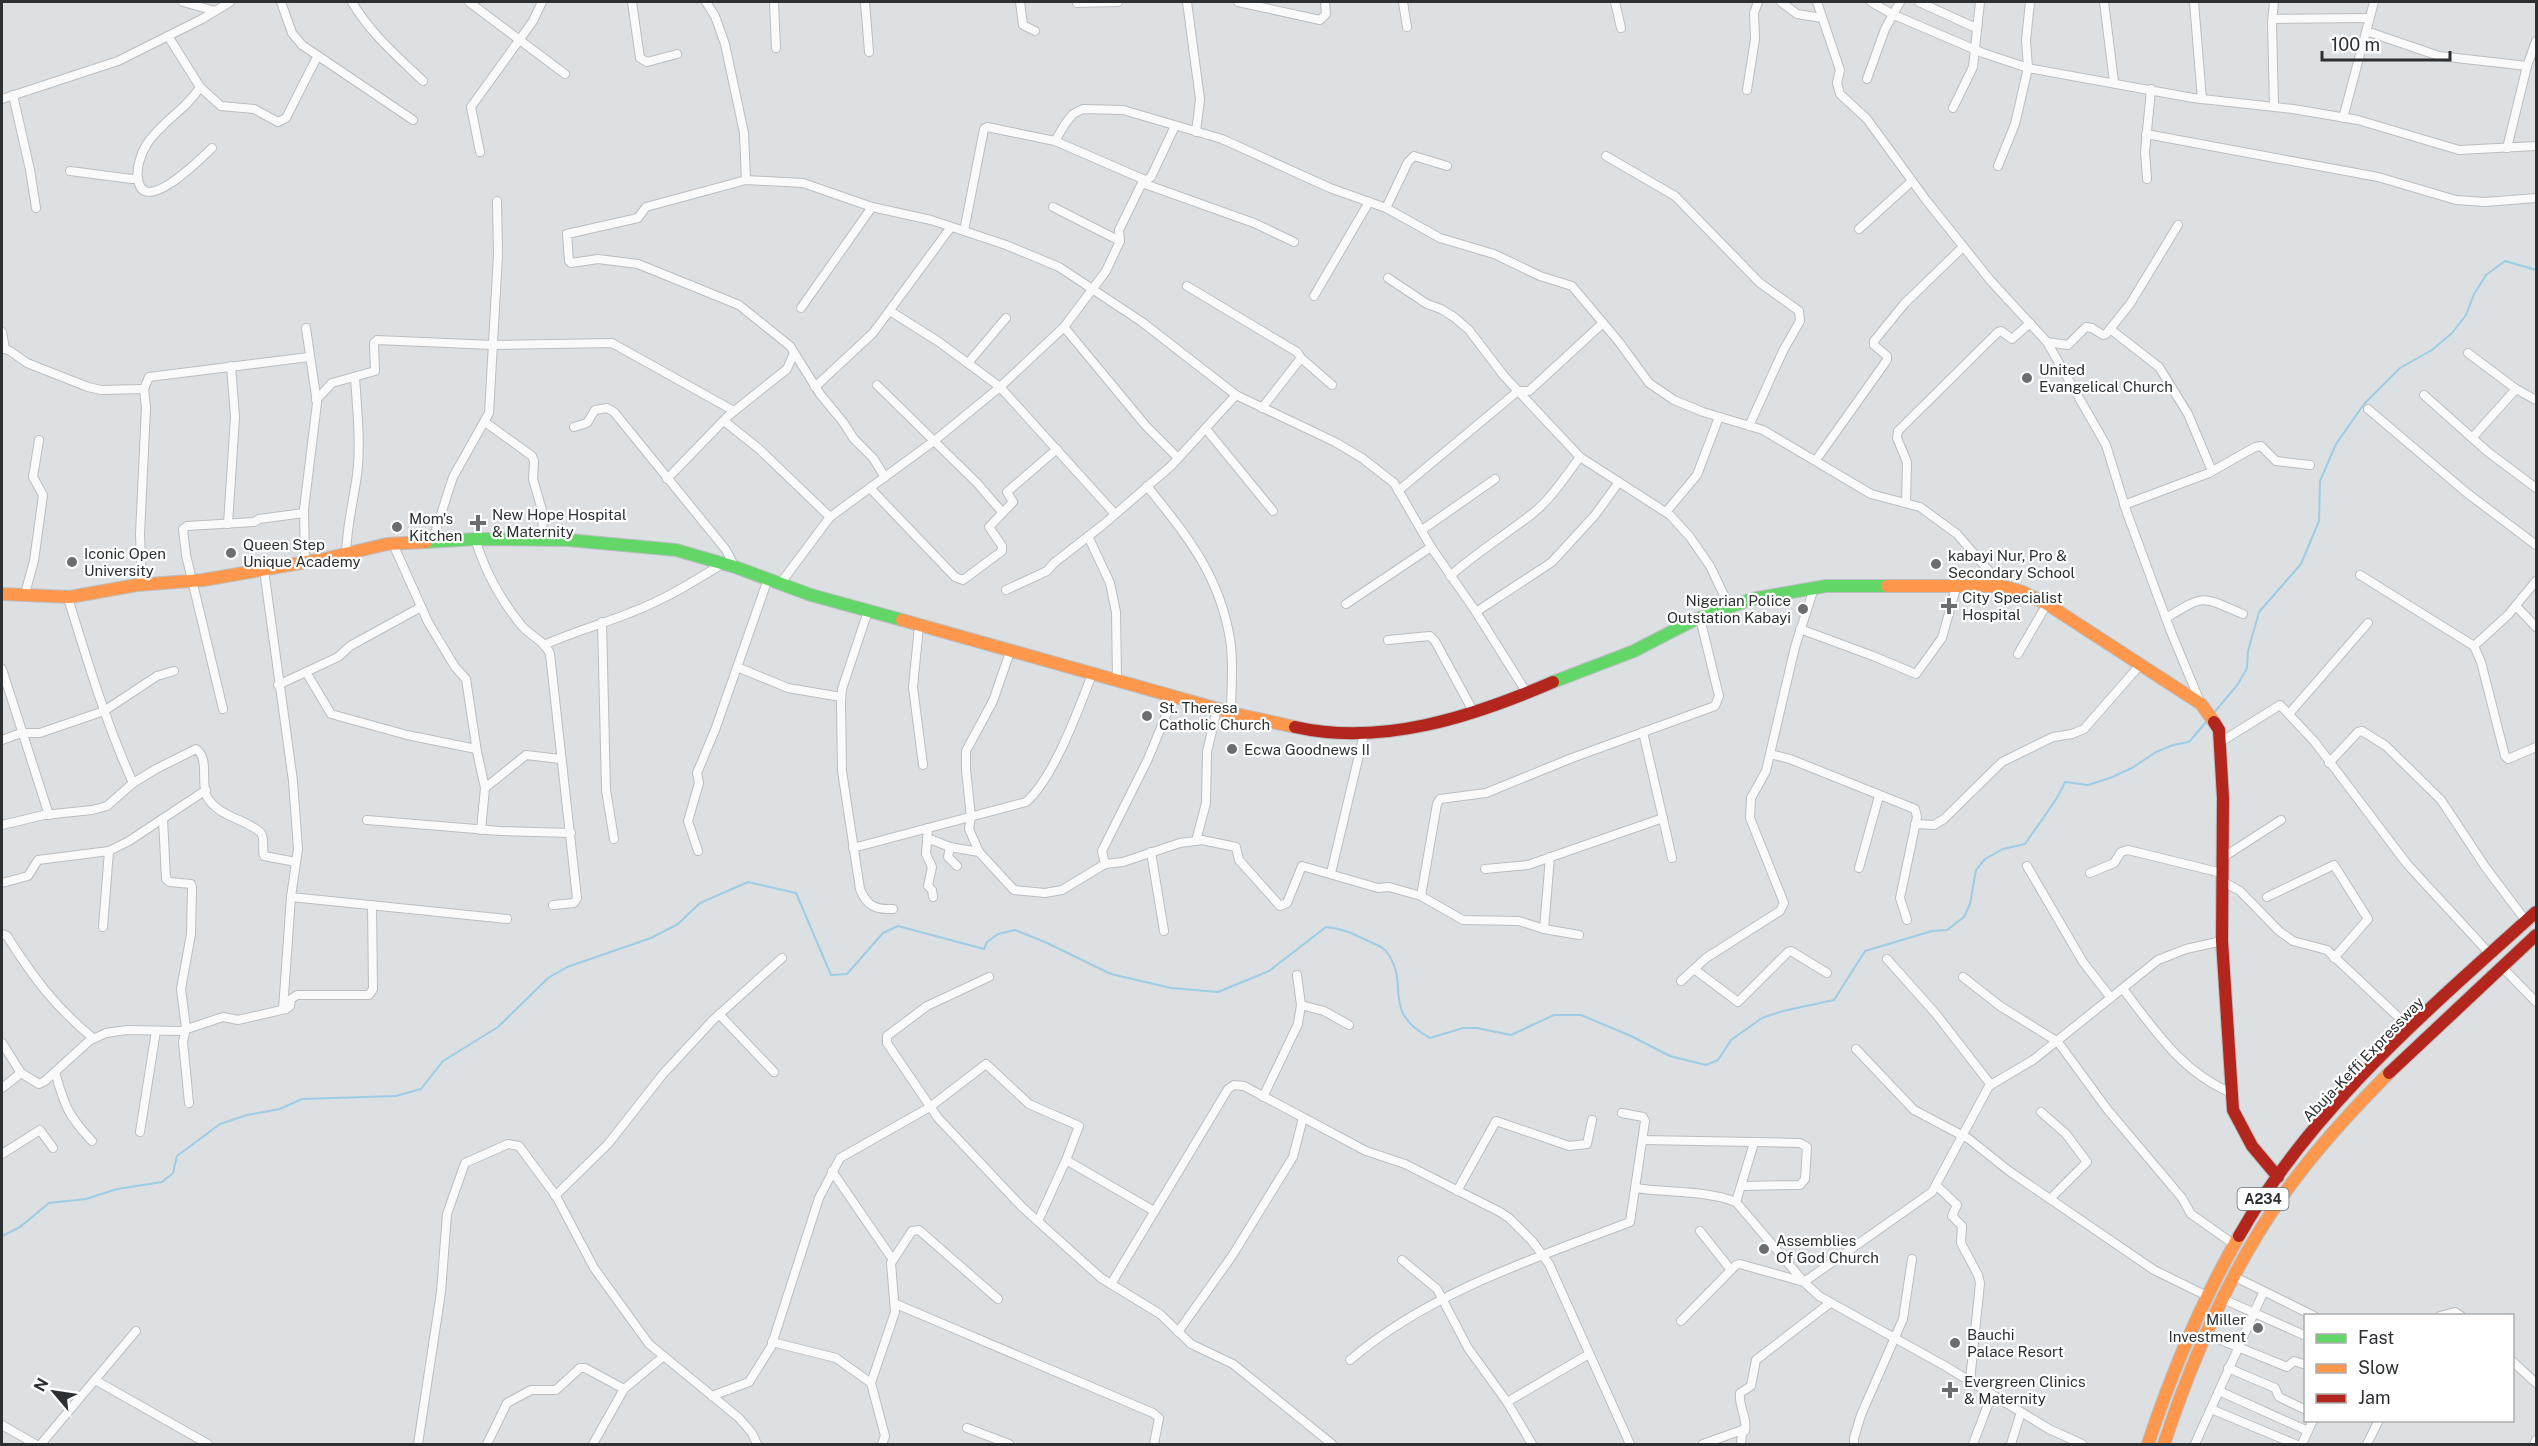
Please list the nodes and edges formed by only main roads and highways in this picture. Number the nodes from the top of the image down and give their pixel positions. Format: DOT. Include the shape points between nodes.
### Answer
graph roads {
  1 [pos="2,594"];
  2 [pos="2536,912"];
  3 [pos="2536,935"];
  4 [pos="2278,1177"];
  5 [pos="2199,1310"];
  6 [pos="2214,1318"];
  7 [pos="2186,1340"];
  8 [pos="2200,1348"];
  9 [pos="2148,1444"];
  10 [pos="2164,1444"];
  1 -- 4 [label="main road" via="68,597 194,581 393,544 475,539 632,545 676,550 919,626 1231,713 1320,733 1364,734 1400,730 1498,706 1752,599 1826,586 2002,586 2047,604 2201,704 2218,730 2223,798 2222,941 2233,1110 2242,1133"];
  2 -- 4 [label="main road, Abuja-Keffi Expressway / A234" via="2327,1114"];
  3 -- 6 [label="main road, Abuja-Keffi Expressway / A234" via="2329,1136 2265,1222"];
  4 -- 5 [label="main road, Abuja-Keffi Expressway / A234"];
  5 -- 6 [label="main road"];
  5 -- 7 [label="main road, Abuja-Keffi Expressway / A234"];
  6 -- 8 [label="main road, Abuja-Keffi Expressway / A234"];
  7 -- 8 [label="main road"];
  7 -- 9 [label="main road, Abuja-Keffi Expressway / A234"];
  8 -- 10 [label="main road, Abuja-Keffi Expressway / A234"];
}
